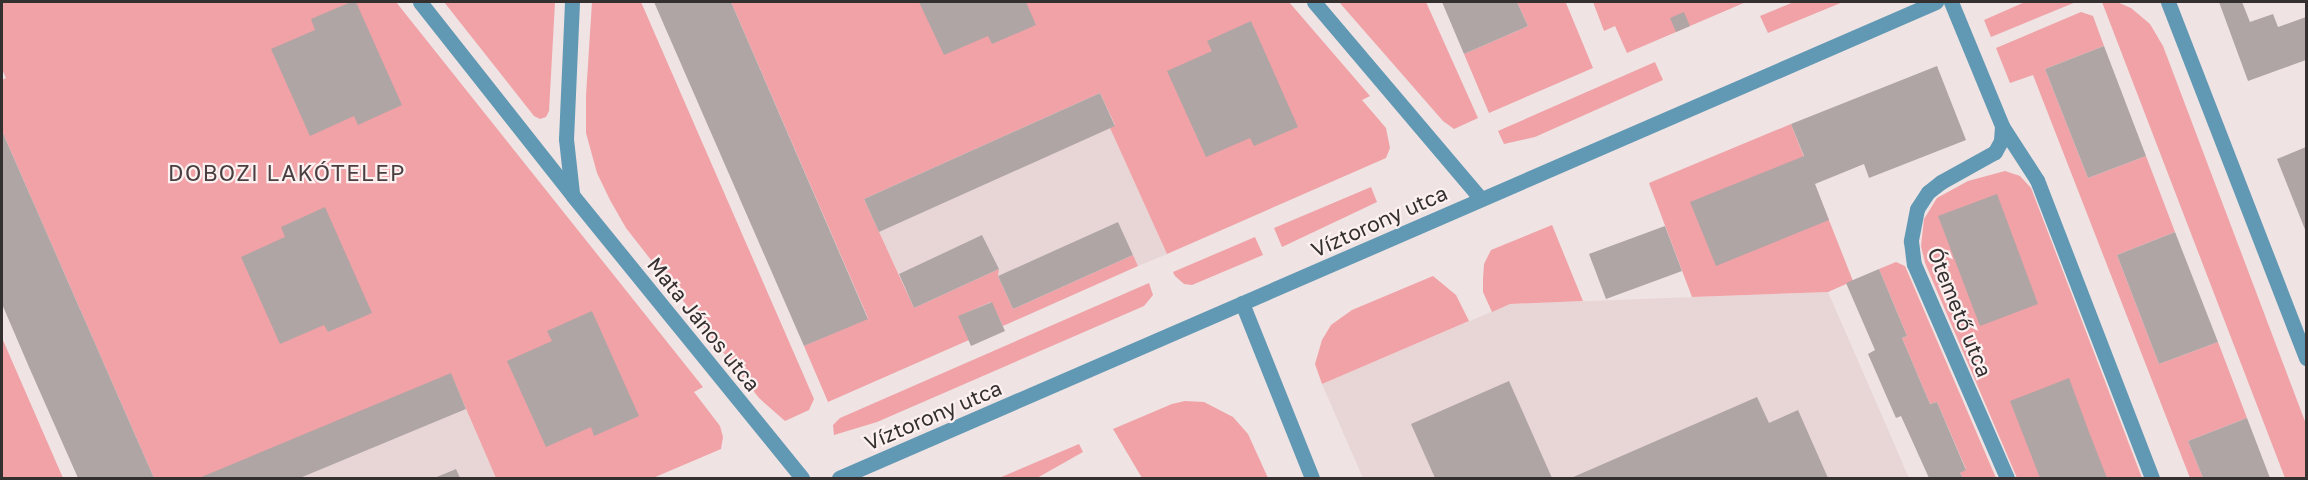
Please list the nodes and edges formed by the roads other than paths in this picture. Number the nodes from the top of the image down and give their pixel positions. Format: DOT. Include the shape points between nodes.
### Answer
graph roads {
  1 [pos="420,2"];
  2 [pos="572,2"];
  3 [pos="1314,2"];
  4 [pos="1936,2"];
  5 [pos="1951,2"];
  6 [pos="2168,2"];
  7 [pos="2002,126"];
  8 [pos="573,196"];
  9 [pos="1481,199"];
  10 [pos="1242,303"];
  11 [pos="2306,352"];
  12 [pos="802,478"];
  13 [pos="839,478"];
  14 [pos="1312,478"];
  15 [pos="2007,478"];
  16 [pos="2152,478"];
  1 -- 8 [label="street, Mata János utca"];
  2 -- 8 [label="street" via="566,139"];
  3 -- 9 [label="street"];
  4 -- 9 [label="street, Víztorony utca"];
  5 -- 7 [label="street"];
  6 -- 11 [label="street"];
  7 -- 15 [label="street, Ótemető utca" via="1995,152 1928,192 1917,209 1911,241 1914,264"];
  7 -- 16 [label="street" via="2037,180"];
  8 -- 12 [label="street, Mata János utca"];
  9 -- 10 [label="street, Víztorony utca"];
  10 -- 13 [label="street, Víztorony utca"];
  10 -- 14 [label="street"];
}
